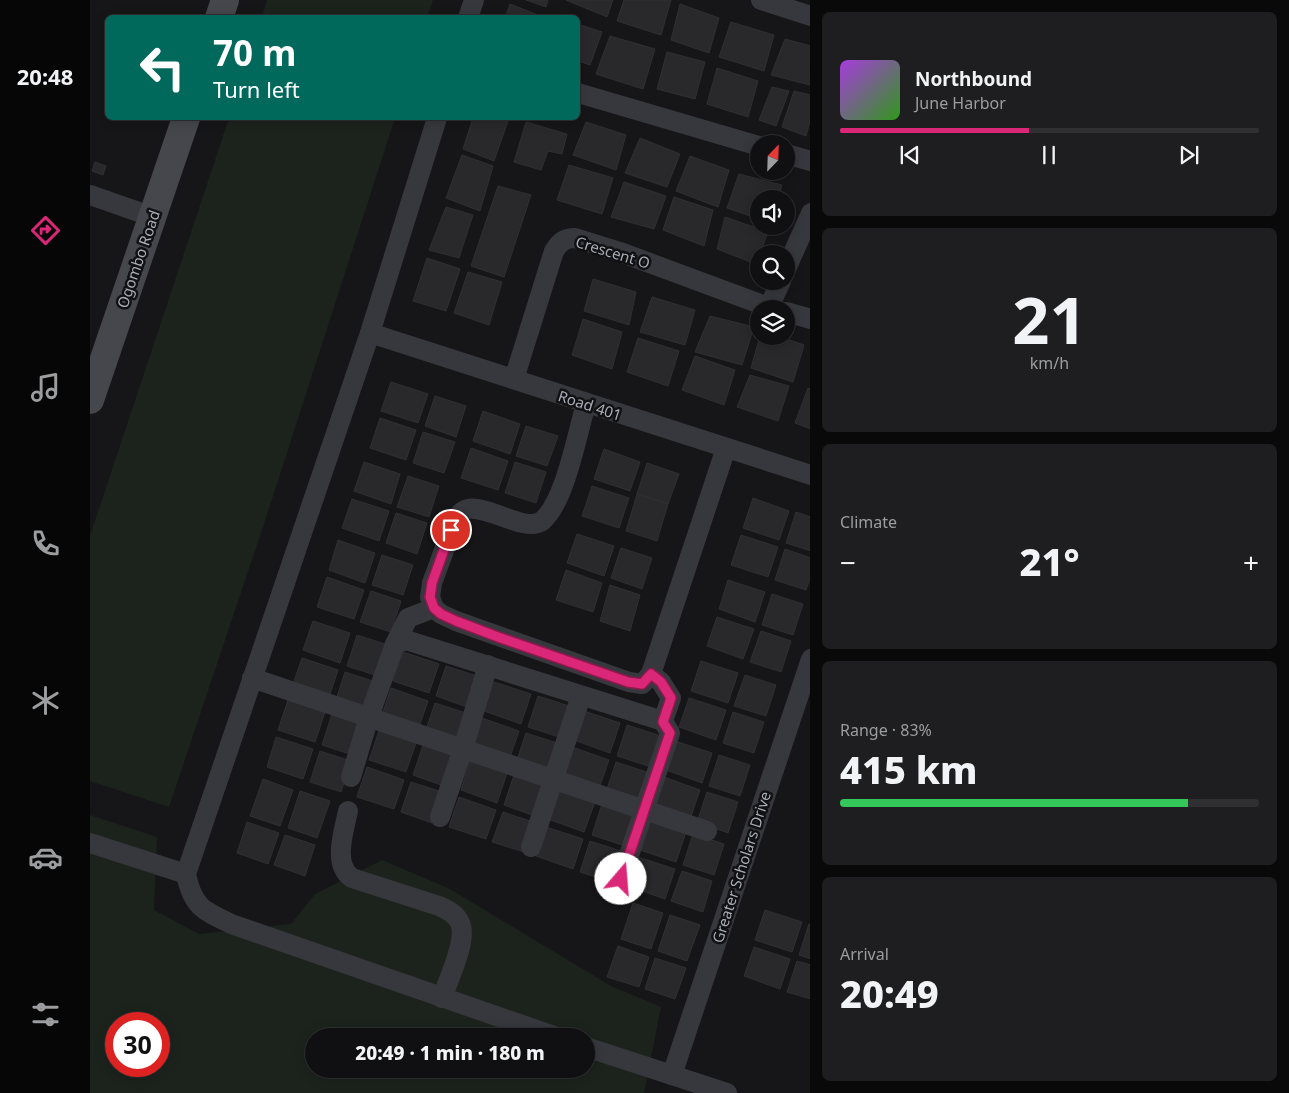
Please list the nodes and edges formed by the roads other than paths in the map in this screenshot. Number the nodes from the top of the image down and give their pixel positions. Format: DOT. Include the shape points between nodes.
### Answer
graph roads {
  1 [pos="225,0"];
  2 [pos="474,0"];
  3 [pos="761,0"];
  4 [pos="220,15"];
  5 [pos="469,15"];
  6 [pos="810,16"];
  7 [pos="580,94"];
  8 [pos="185,120"];
  9 [pos="436,120"];
  10 [pos="750,143"];
  11 [pos="795,157"];
  12 [pos="810,161"];
  13 [pos="90,195"];
  14 [pos="810,214"];
  15 [pos="153,217"];
  16 [pos="795,248"];
  17 [pos="752,300"];
  18 [pos="795,314"];
  19 [pos="810,319"];
  20 [pos="370,333"];
  21 [pos="514,379"];
  22 [pos="90,400"];
  23 [pos="586,404"];
  24 [pos="726,448"];
  25 [pos="810,475"];
  26 [pos="434,608"];
  27 [pos="395,644"];
  28 [pos="810,659"];
  29 [pos="488,665"];
  30 [pos="651,674"];
  31 [pos="252,678"];
  32 [pos="581,696"];
  33 [pos="369,717"];
  34 [pos="663,722"];
  35 [pos="463,749"];
  36 [pos="351,777"];
  37 [pos="554,780"];
  38 [pos="643,809"];
  39 [pos="348,812"];
  40 [pos="440,818"];
  41 [pos="707,831"];
  42 [pos="90,843"];
  43 [pos="531,847"];
  44 [pos="186,874"];
  45 [pos="621,879"];
  46 [pos="442,998"];
  47 [pos="530,1028"];
  48 [pos="595,1050"];
  49 [pos="672,1075"];
  50 [pos="727,1093"];
  1 -- 4 [label="main road"];
  2 -- 5 [label="street"];
  3 -- 6 [label="street"];
  7 -- 10 [label="street"];
  8 -- 15 [label="main road, Ogombo Road"];
  9 -- 20 [label="street"];
  11 -- 12 [label="street"];
  13 -- 15 [label="street"];
  14 -- 16 [label="street"];
  15 -- 22 [label="main road, Ogombo Road"];
  17 -- 21 [label="street, Crescent O" via="620,252 568,238 559,242 554,251"];
  18 -- 19 [label="street, Crescent O"];
  20 -- 21 [label="street, Road 401"];
  20 -- 31 [label="street"];
  21 -- 23 [label="street, Road 401"];
  23 -- 24 [label="street, Road 401"];
  23 -- 26 [label="street" via="562,489 541,521 524,523 477,509 468,509 456,518 432,583 430,597"];
  24 -- 25 [label="street, Road 401"];
  24 -- 30 [label="street"];
  26 -- 27 [label="street" via="408,618"];
  26 -- 30 [label="street" via="456,621 628,682 642,684"];
  27 -- 29 [label="street" via="406,640"];
  27 -- 33 [label="street"];
  28 -- 49 [label="street, Greater Scholars Drive"];
  29 -- 32 [label="street"];
  29 -- 35 [label="street"];
  30 -- 34 [label="street" via="661,682 671,698"];
  31 -- 33 [label="street"];
  31 -- 44 [label="street"];
  32 -- 34 [label="street"];
  32 -- 37 [label="street"];
  33 -- 35 [label="street"];
  33 -- 36 [label="street"];
  34 -- 38 [label="street" via="670,733"];
  35 -- 37 [label="street"];
  35 -- 40 [label="street"];
  37 -- 38 [label="street"];
  37 -- 43 [label="street"];
  38 -- 41 [label="street"];
  38 -- 45 [label="street"];
  39 -- 46 [label="street" via="341,853 342,869 346,874 440,906 460,921 463,933 460,947"];
  42 -- 44 [label="street"];
  44 -- 46 [label="street" via="196,902 212,915"];
  46 -- 47 [label="street"];
  48 -- 49 [label="street"];
  49 -- 50 [label="street"];
}
